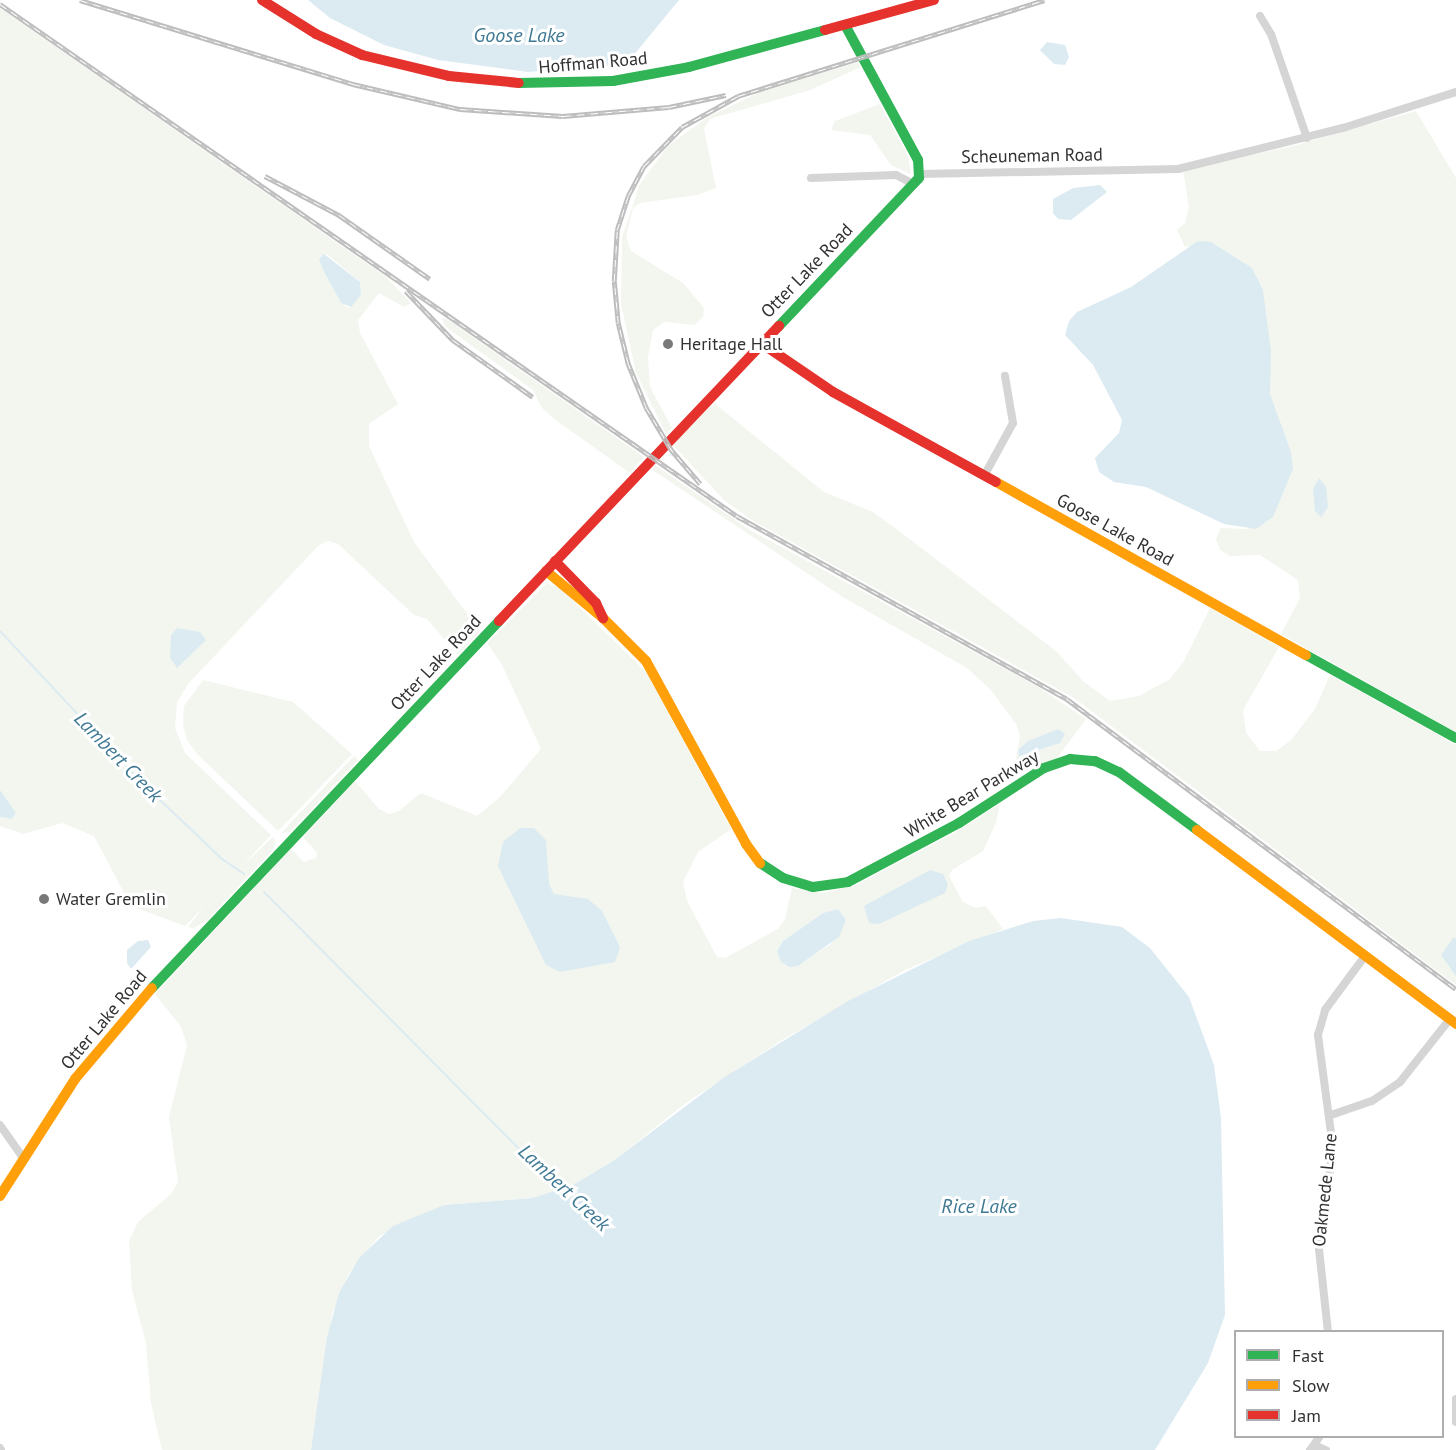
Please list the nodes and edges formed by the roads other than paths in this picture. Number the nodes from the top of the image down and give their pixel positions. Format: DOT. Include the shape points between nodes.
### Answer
graph roads {
  1 [pos="262,0"];
  2 [pos="934,0"];
  3 [pos="1260,16"];
  4 [pos="845,25"];
  5 [pos="1456,92"];
  6 [pos="1307,138"];
  7 [pos="920,174"];
  8 [pos="811,178"];
  9 [pos="914,184"];
  10 [pos="761,343"];
  11 [pos="1005,376"];
  12 [pos="984,476"];
  13 [pos="555,561"];
  14 [pos="546,571"];
  15 [pos="603,618"];
  16 [pos="1456,738"];
  17 [pos="1365,956"];
  18 [pos="1453,1021"];
  19 [pos="1331,1115"];
  20 [pos="0,1125"];
  21 [pos="24,1159"];
  22 [pos="0,1197"];
  23 [pos="1328,1330"];
  24 [pos="1456,1400"];
  25 [pos="1456,1422"];
  26 [pos="1312,1448"];
  27 [pos="1326,1450"];
  1 -- 4 [label="street, Hoffman Road" via="340,47 370,58 449,76 539,85 640,78"];
  2 -- 4 [label="street, Hoffman Road"];
  3 -- 6 [label="street" via="1271,34"];
  4 -- 7 [label="street" via="918,160"];
  5 -- 6 [label="street, Scheuneman Road"];
  6 -- 7 [label="street, Scheuneman Road" via="1178,169"];
  7 -- 9 [label="street, Otter Lake Road"];
  8 -- 9 [label="street" via="896,175"];
  9 -- 10 [label="street, Otter Lake Road"];
  10 -- 12 [label="street, Goose Lake Road" via="813,381"];
  10 -- 13 [label="street, Otter Lake Road"];
  11 -- 12 [label="street" via="1012,423"];
  12 -- 16 [label="street, Goose Lake Road"];
  13 -- 14 [label="street, Otter Lake Road"];
  13 -- 15 [label="street, White Bear Parkway" via="596,603"];
  14 -- 15 [label="street, White Bear Parkway"];
  14 -- 21 [label="street, Otter Lake Road" via="120,1023 75,1079"];
  15 -- 17 [label="street, White Bear Parkway" via="651,668 748,847 765,867 783,878 813,886 848,882 954,826 1042,769 1070,759 1083,759 1119,772"];
  17 -- 18 [label="street, White Bear Parkway"];
  17 -- 19 [label="street, Oakmede Lane" via="1325,1010 1320,1023 1318,1047"];
  18 -- 19 [label="street" via="1400,1082 1372,1101"];
  19 -- 23 [label="street, Oakmede Lane" via="1333,1148 1319,1249"];
  20 -- 21 [label="street"];
  21 -- 22 [label="street, Otter Lake Road"];
  24 -- 25 [label="street"];
  26 -- 27 [label="street"];
}
